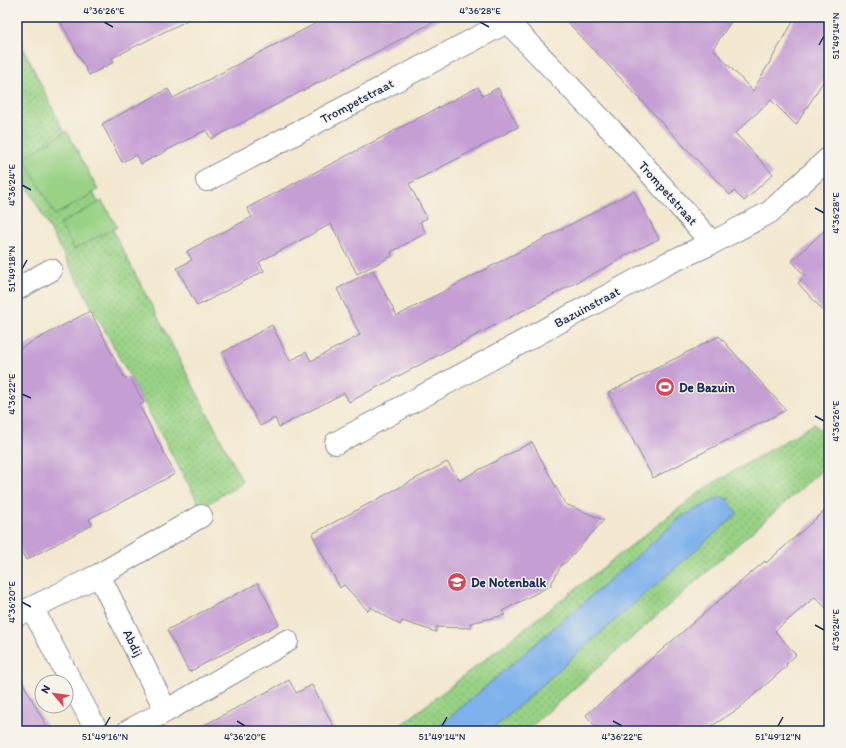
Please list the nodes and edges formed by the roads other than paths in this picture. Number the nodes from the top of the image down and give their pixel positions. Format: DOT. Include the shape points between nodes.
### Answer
graph roads {
  1 [pos="505,19"];
  2 [pos="829,158"];
  3 [pos="207,180"];
  4 [pos="712,243"];
  5 [pos="51,270"];
  6 [pos="17,289"];
  7 [pos="336,443"];
  8 [pos="202,516"];
  9 [pos="99,575"];
  10 [pos="25,611"];
  11 [pos="287,641"];
  12 [pos="166,711"];
  13 [pos="97,731"];
  14 [pos="128,731"];
  1 -- 3 [label="street, Trompetstraat"];
  1 -- 4 [label="street, Trompetstraat" via="622,141"];
  2 -- 4 [label="street, Bazuinstraat" via="770,212"];
  4 -- 7 [label="street, Bazuinstraat" via="668,264"];
  5 -- 6 [label="street"];
  8 -- 9 [label="street"];
  9 -- 10 [label="street"];
  9 -- 12 [label="street, Abdij"];
  10 -- 13 [label="street"];
  11 -- 12 [label="street"];
  12 -- 14 [label="street"];
}
